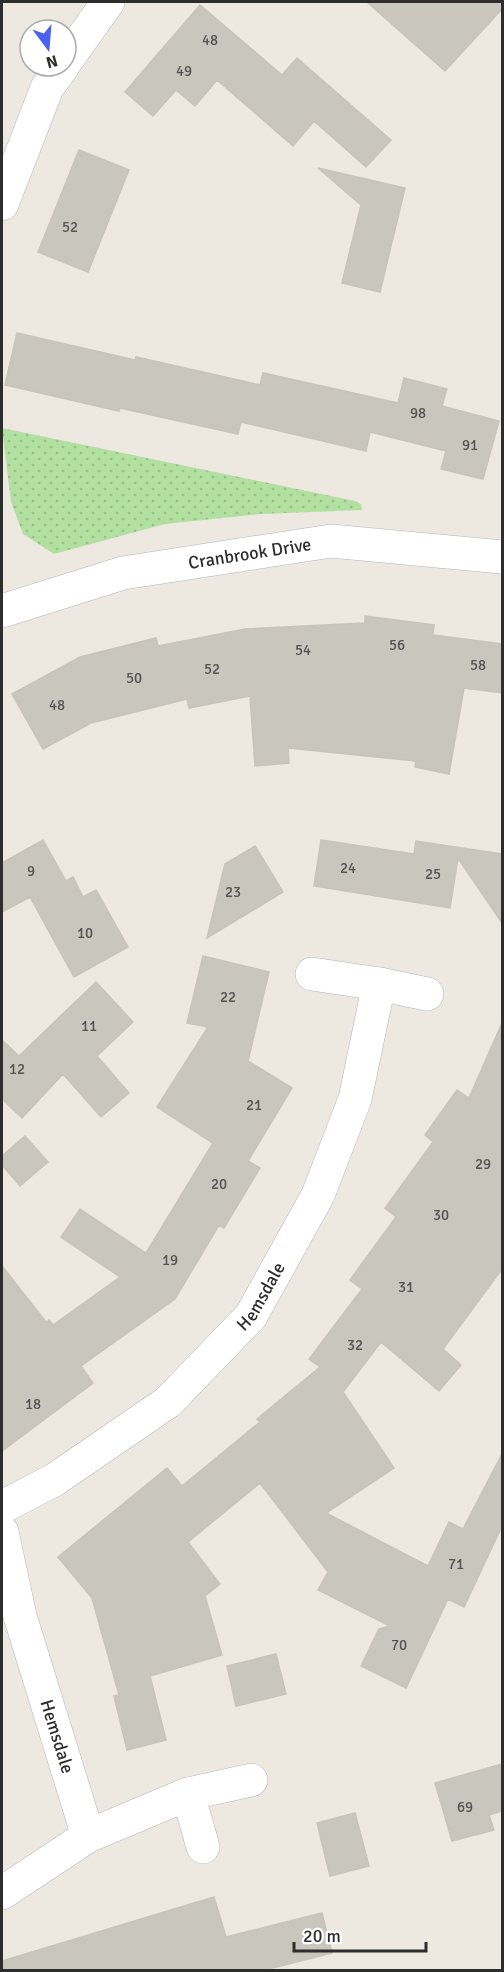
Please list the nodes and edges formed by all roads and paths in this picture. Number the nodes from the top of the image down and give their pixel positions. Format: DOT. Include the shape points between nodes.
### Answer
graph roads {
  1 [pos="108,2"];
  2 [pos="78,44"];
  3 [pos="54,78"];
  4 [pos="2,204"];
  5 [pos="502,557"];
  6 [pos="2,611"];
  7 [pos="312,974"];
  8 [pos="379,984"];
  9 [pos="427,994"];
  10 [pos="2,1508"];
  11 [pos="2,1532"];
  12 [pos="251,1780"];
  13 [pos="188,1794"];
  14 [pos="88,1836"];
  15 [pos="203,1847"];
  16 [pos="2,1893"];
  1 -- 2 [label="street"];
  3 -- 4 [label="street"];
  5 -- 6 [label="street, Cranbrook Drive" via="331,541 123,573"];
  7 -- 8 [label="street"];
  8 -- 9 [label="street"];
  8 -- 10 [label="street, Hemsdale" via="355,1099 318,1195 251,1316 168,1402 54,1480"];
  11 -- 14 [label="street, Hemsdale" via="20,1616"];
  12 -- 13 [label="street"];
  13 -- 14 [label="street"];
  13 -- 15 [label="street"];
  14 -- 16 [label="street"];
}
